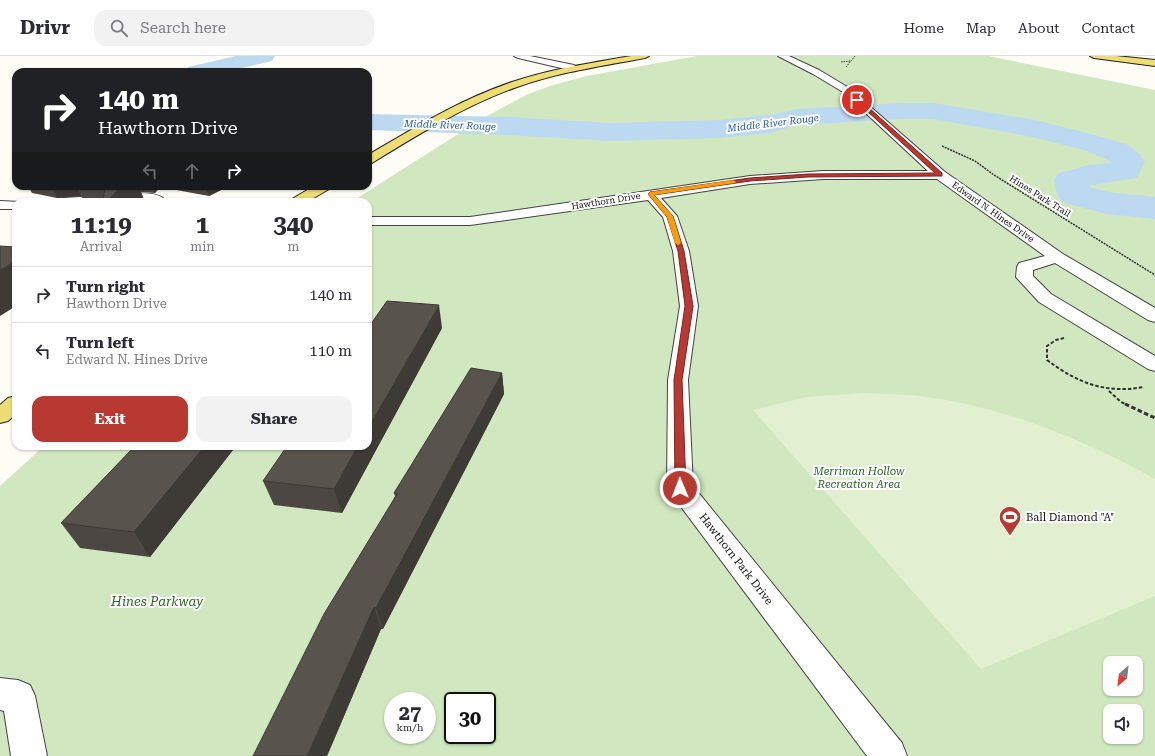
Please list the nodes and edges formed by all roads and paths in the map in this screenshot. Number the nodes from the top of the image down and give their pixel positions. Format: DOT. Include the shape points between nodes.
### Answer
graph roads {
  1 [pos="518,56"];
  2 [pos="645,56"];
  3 [pos="782,56"];
  4 [pos="1094,56"];
  5 [pos="1155,63"];
  6 [pos="574,68"];
  7 [pos="942,145"];
  8 [pos="372,158"];
  9 [pos="940,175"];
  10 [pos="121,190"];
  11 [pos="317,190"];
  12 [pos="650,194"];
  13 [pos="103,198"];
  14 [pos="130,198"];
  15 [pos="149,198"];
  16 [pos="304,198"];
  17 [pos="12,204"];
  18 [pos="0,205"];
  19 [pos="372,221"];
  20 [pos="1057,257"];
  21 [pos="1155,275"];
  22 [pos="1155,316"];
  23 [pos="1070,337"];
  24 [pos="1155,365"];
  25 [pos="1148,386"];
  26 [pos="1109,390"];
  27 [pos="12,406"];
  28 [pos="0,416"];
  29 [pos="1155,418"];
  30 [pos="0,694"];
  31 [pos="29,756"];
  32 [pos="889,756"];
  1 -- 6 [label="street"];
  2 -- 6 [label="main road"];
  3 -- 9 [label="street, Edward N. Hines Drive" via="846,90"];
  4 -- 5 [label="main road"];
  6 -- 8 [label="main road" via="512,85 474,100"];
  7 -- 21 [label="path, Hines Park Trail" via="975,161"];
  9 -- 12 [label="street, Hawthorn Drive" via="816,175 750,180"];
  9 -- 20 [label="street, Edward N. Hines Drive"];
  10 -- 13 [label="street"];
  11 -- 16 [label="main road"];
  12 -- 19 [label="street, Hawthorn Drive" via="470,220"];
  12 -- 32 [label="street, Hawthorn Park Drive" via="670,216 681,251 689,306 678,380 680,488"];
  14 -- 15 [label="street"];
  17 -- 18 [label="street"];
  20 -- 22 [label="street, Edward N. Hines Drive"];
  20 -- 24 [label="street" via="1025,267 1024,277 1045,298"];
  23 -- 26 [label="path" via="1056,340 1047,346 1047,360 1062,372 1086,384"];
  25 -- 26 [label="path" via="1128,391"];
  26 -- 29 [label="path" via="1121,402"];
  27 -- 28 [label="main road"];
  30 -- 31 [label="street" via="18,696"];
}
